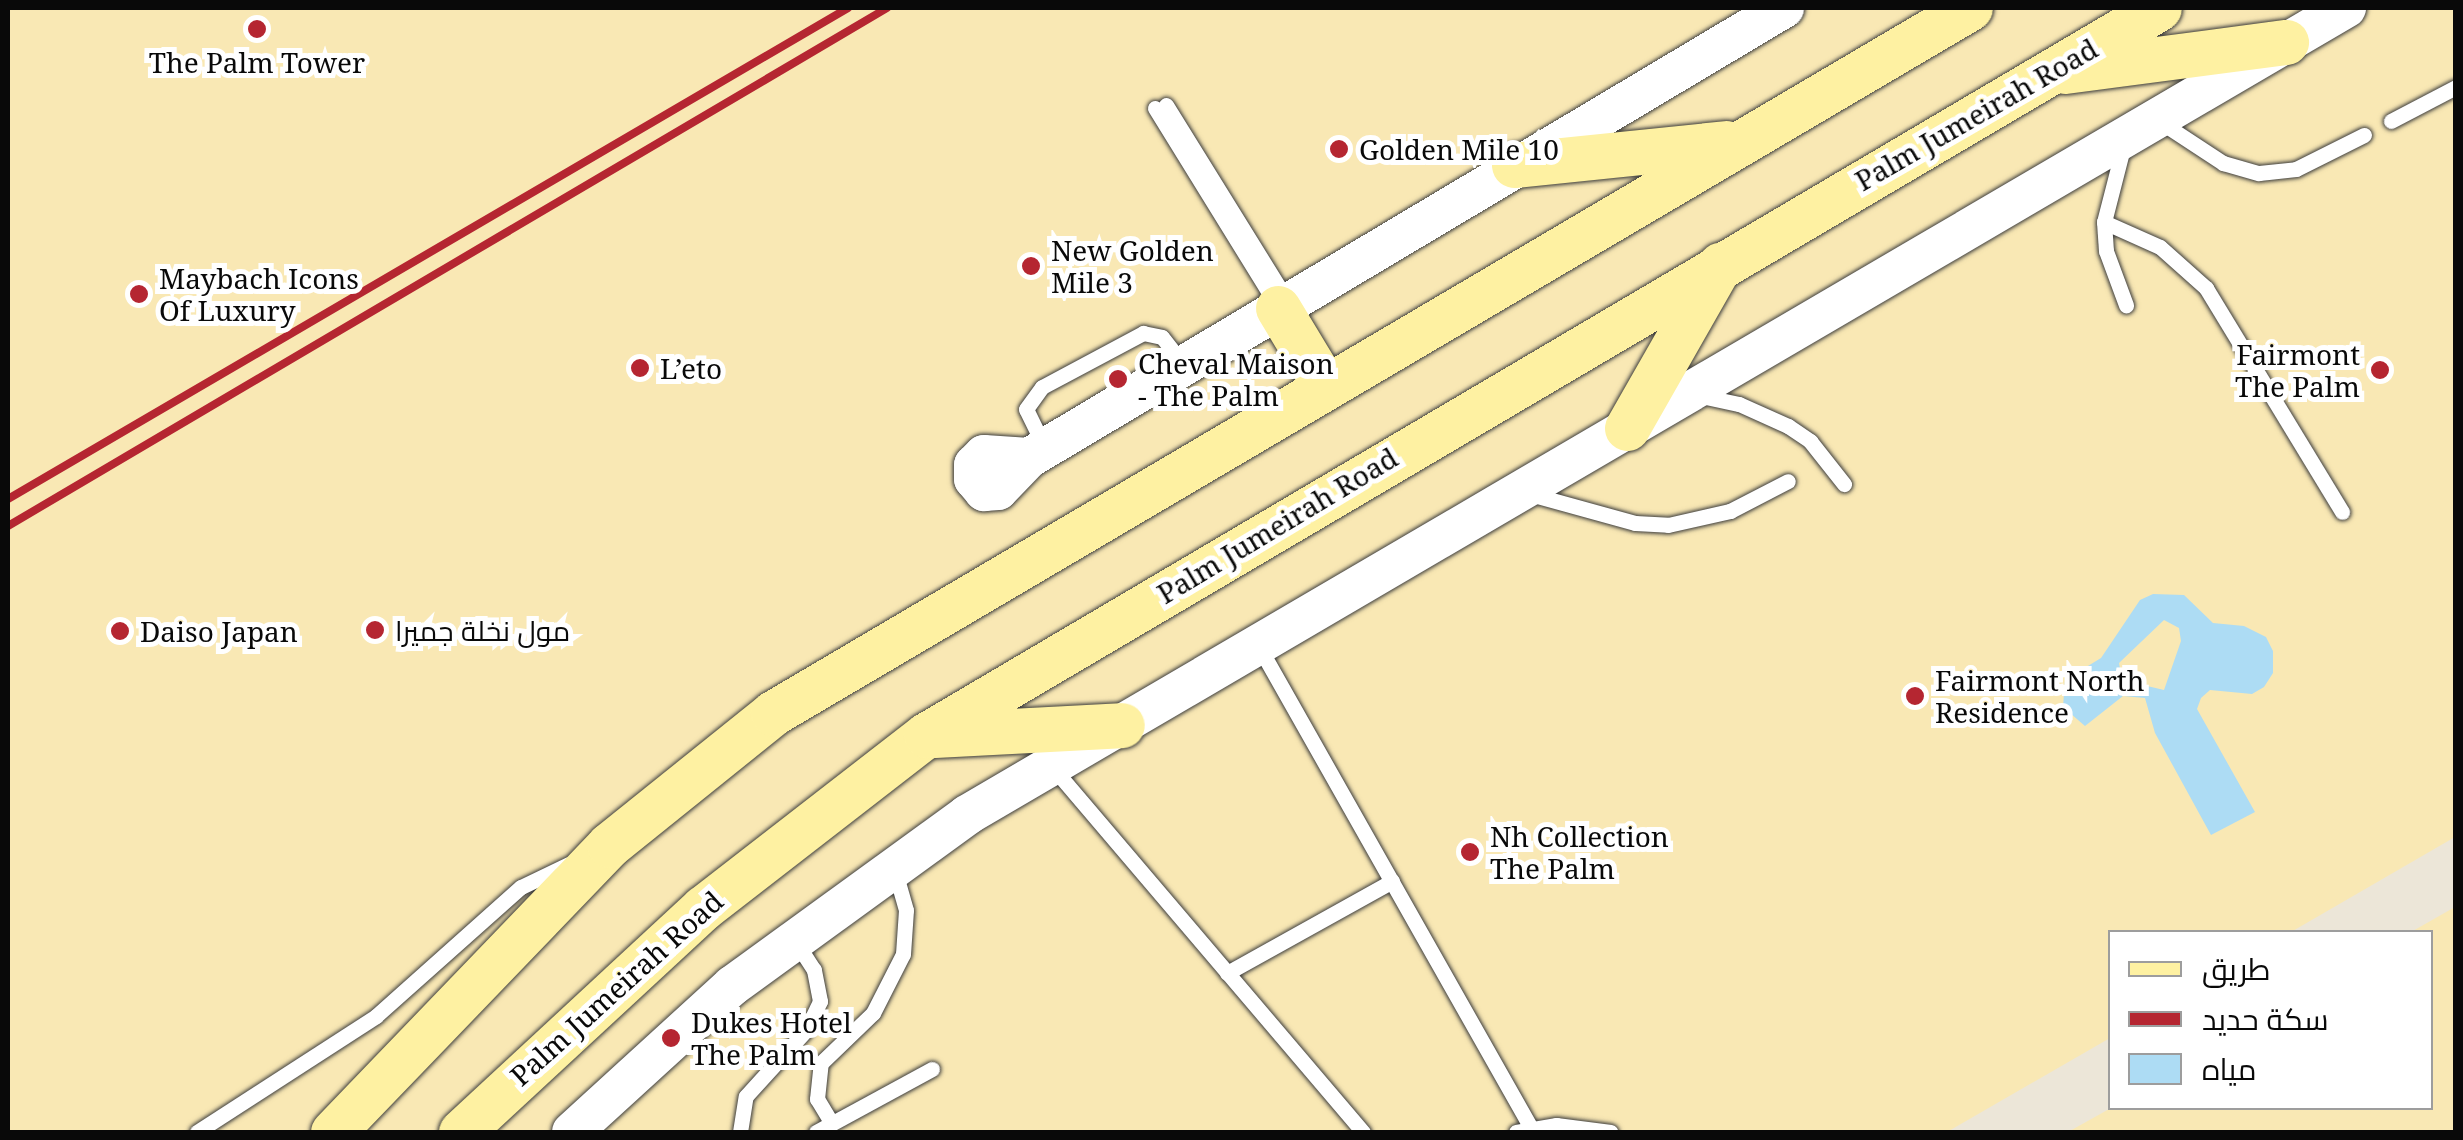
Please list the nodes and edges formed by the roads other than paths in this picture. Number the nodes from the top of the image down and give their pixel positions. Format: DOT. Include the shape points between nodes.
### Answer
graph roads {
  1 [pos="1784,8"];
  2 [pos="1970,8"];
  3 [pos="2159,8"];
  4 [pos="2346,8"];
  5 [pos="2286,42"];
  6 [pos="2048,73"];
  7 [pos="2456,87"];
  8 [pos="1161,107"];
  9 [pos="2390,121"];
  10 [pos="2143,130"];
  11 [pos="2364,135"];
  12 [pos="1738,142"];
  13 [pos="1514,165"];
  14 [pos="2104,222"];
  15 [pos="1722,262"];
  16 [pos="1283,305"];
  17 [pos="2126,305"];
  18 [pos="1184,365"];
  19 [pos="1325,386"];
  20 [pos="1687,395"];
  21 [pos="1627,428"];
  22 [pos="1037,453"];
  23 [pos="1788,480"];
  24 [pos="1844,484"];
  25 [pos="1516,490"];
  26 [pos="2342,512"];
  27 [pos="1258,645"];
  28 [pos="1122,725"];
  29 [pos="926,736"];
  30 [pos="1051,766"];
  31 [pos="609,845"];
  32 [pos="892,864"];
  33 [pos="1392,882"];
  34 [pos="792,937"];
  35 [pos="1228,974"];
  36 [pos="932,1069"];
  37 [pos="831,1122"];
  38 [pos="1524,1130"];
  39 [pos="197,1132"];
  40 [pos="332,1132"];
  41 [pos="461,1132"];
  42 [pos="572,1132"];
  43 [pos="740,1132"];
  44 [pos="816,1132"];
  45 [pos="1362,1132"];
  46 [pos="1611,1132"];
  1 -- 13 [label="street"];
  2 -- 12 [label="main road"];
  3 -- 6 [label="main road, Palm Jumeirah Road"];
  4 -- 5 [label="street"];
  5 -- 6 [label="main road"];
  5 -- 10 [label="street"];
  6 -- 15 [label="main road, Palm Jumeirah Road"];
  7 -- 9 [label="lane"];
  8 -- 16 [label="lane"];
  10 -- 11 [label="lane" via="2259,173 2296,169"];
  10 -- 14 [label="lane" via="2107,193"];
  10 -- 20 [label="street"];
  12 -- 13 [label="main road"];
  12 -- 19 [label="main road"];
  13 -- 16 [label="street"];
  14 -- 17 [label="lane"];
  14 -- 26 [label="lane" via="2160,247 2206,288"];
  15 -- 21 [label="main road"];
  15 -- 29 [label="main road, Palm Jumeirah Road"];
  16 -- 18 [label="street"];
  16 -- 19 [label="main road"];
  18 -- 22 [label="street"];
  18 -- 22 [label="lane" via="1162,338 1143,333 1042,387 1026,409"];
  19 -- 31 [label="main road" via="818,684 716,754"];
  20 -- 21 [label="street"];
  20 -- 24 [label="lane" via="1739,404 1788,426 1820,451"];
  21 -- 25 [label="street"];
  23 -- 25 [label="lane" via="1730,510 1668,525 1620,520"];
  25 -- 27 [label="street"];
  27 -- 28 [label="street"];
  27 -- 33 [label="lane"];
  28 -- 29 [label="main road"];
  28 -- 30 [label="street"];
  29 -- 41 [label="main road, Palm Jumeirah Road" via="703,908"];
  30 -- 32 [label="street"];
  30 -- 35 [label="lane"];
  31 -- 39 [label="lane" via="521,887 376,1016"];
  31 -- 40 [label="main road"];
  32 -- 34 [label="street"];
  32 -- 37 [label="lane" via="906,910 903,954 873,1013 816,1074 817,1098"];
  33 -- 35 [label="lane"];
  33 -- 38 [label="lane"];
  34 -- 42 [label="street"];
  34 -- 43 [label="lane" via="814,970 820,1001 806,1030 746,1096"];
  35 -- 45 [label="lane"];
  36 -- 37 [label="lane"];
  37 -- 44 [label="lane"];
  38 -- 46 [label="lane"];
}
